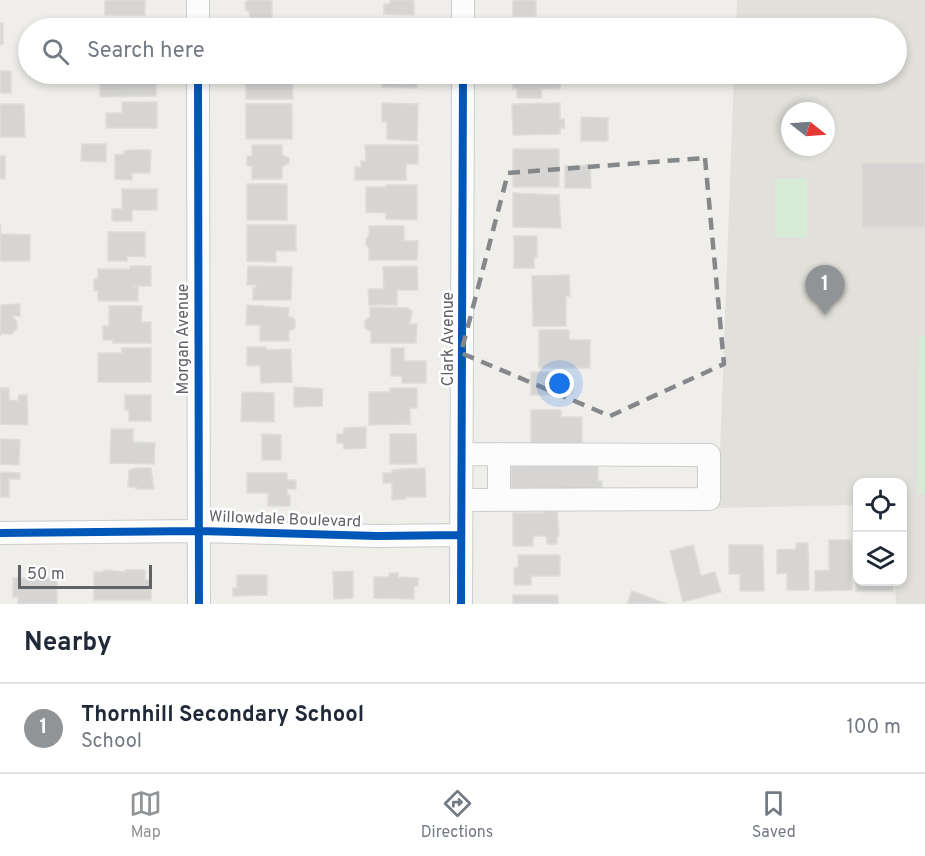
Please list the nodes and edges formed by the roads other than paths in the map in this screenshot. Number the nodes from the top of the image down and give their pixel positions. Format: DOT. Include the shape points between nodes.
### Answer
graph roads {
  1 [pos="198,0"];
  2 [pos="463,0"];
  3 [pos="198,18"];
  4 [pos="463,18"];
  5 [pos="198,84"];
  6 [pos="463,84"];
  7 [pos="462,454"];
  8 [pos="499,454"];
  9 [pos="461,500"];
  10 [pos="499,500"];
  11 [pos="198,531"];
  12 [pos="0,533"];
  13 [pos="462,535"];
  14 [pos="199,604"];
  15 [pos="461,604"];
  1 -- 3 [label="street"];
  2 -- 4 [label="street"];
  5 -- 11 [label="street, Morgan Avenue"];
  6 -- 7 [label="street, Clark Avenue"];
  7 -- 8 [label="street"];
  7 -- 9 [label="street, Clark Avenue"];
  8 -- 10 [label="street"];
  8 -- 10 [label="street" via="709,455 710,499"];
  9 -- 10 [label="street"];
  9 -- 13 [label="street, Clark Avenue"];
  11 -- 12 [label="street, Willowdale Boulevard"];
  11 -- 13 [label="street, Willowdale Boulevard"];
  11 -- 14 [label="street, Morgan Avenue"];
  13 -- 15 [label="street, Clark Avenue"];
}
